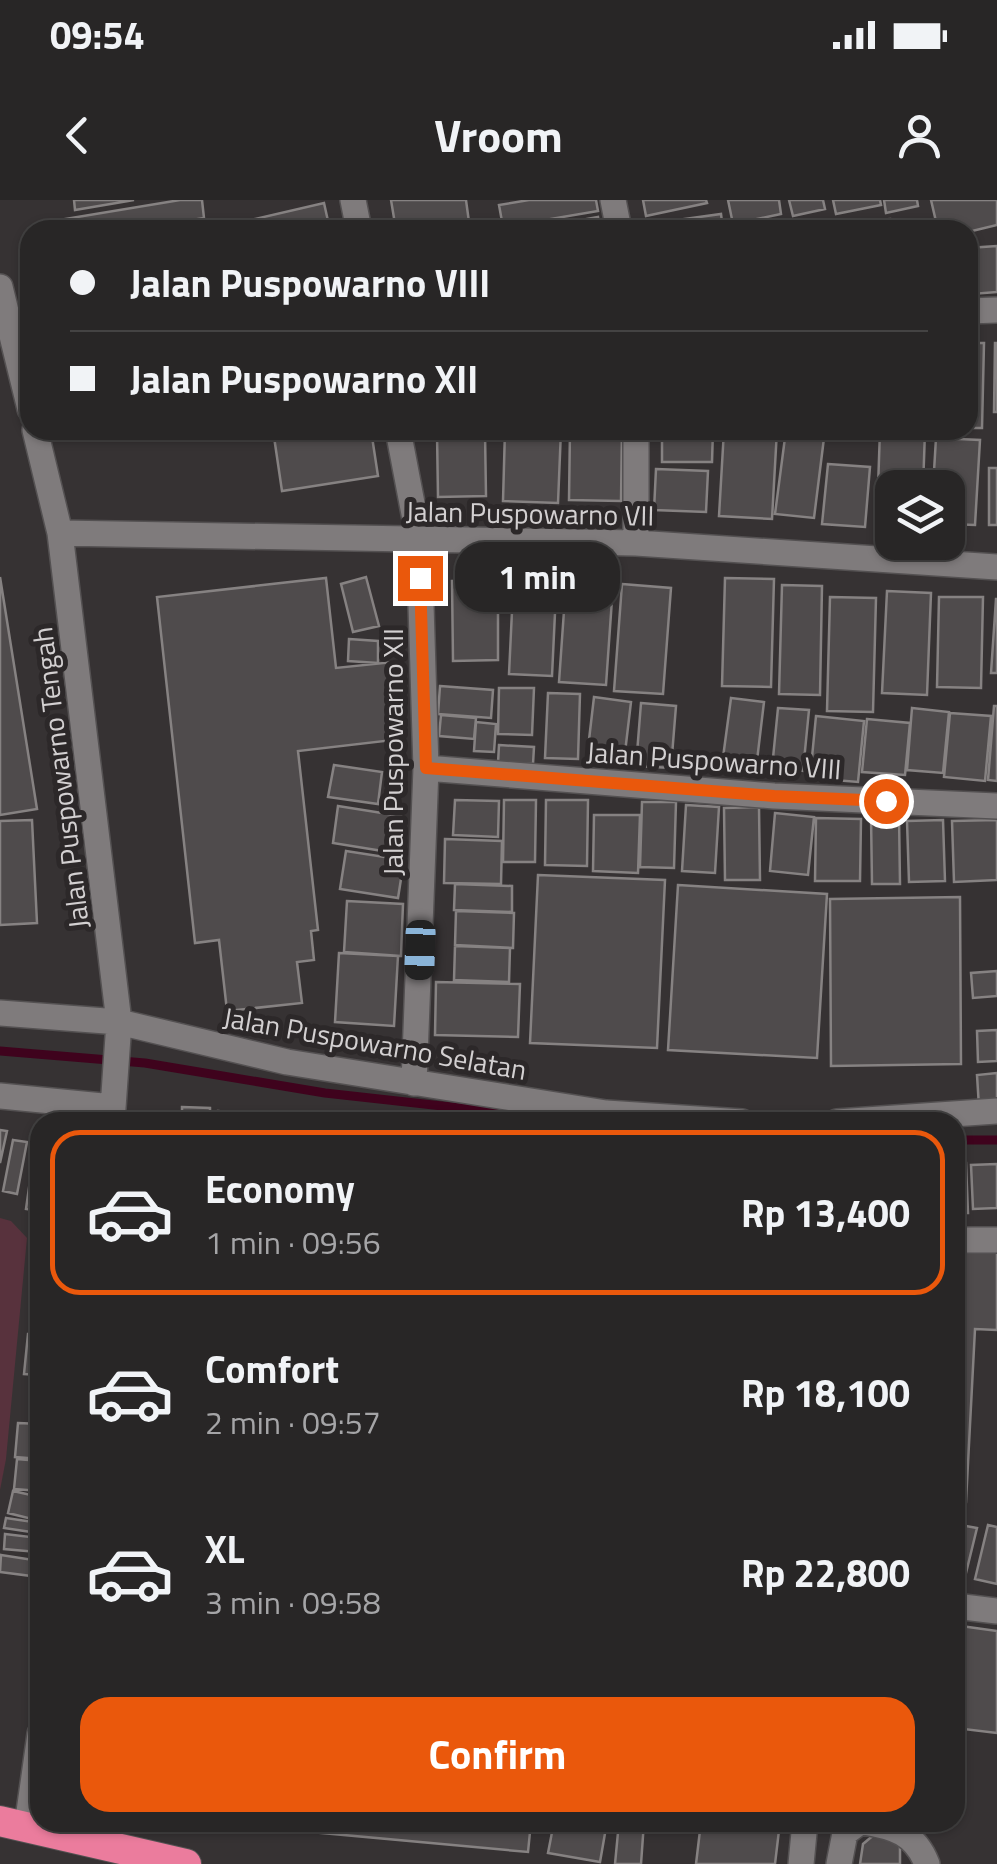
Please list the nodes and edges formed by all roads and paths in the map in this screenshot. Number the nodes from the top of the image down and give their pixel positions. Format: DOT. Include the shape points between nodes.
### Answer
graph roads {
  1 [pos="0,286"];
  2 [pos="20,368"];
  3 [pos="37,440"];
  4 [pos="400,440"];
  5 [pos="636,440"];
  6 [pos="60,534"];
  7 [pos="419,540"];
  8 [pos="636,543"];
  9 [pos="997,567"];
  10 [pos="426,768"];
  11 [pos="997,806"];
  12 [pos="0,1014"];
  13 [pos="119,1029"];
  14 [pos="414,1083"];
  15 [pos="0,1096"];
  16 [pos="113,1108"];
  17 [pos="997,1111"];
  18 [pos="606,1112"];
  19 [pos="965,1113"];
  20 [pos="965,1240"];
  21 [pos="997,1240"];
  22 [pos="965,1607"];
  23 [pos="997,1612"];
  24 [pos="30,1769"];
  25 [pos="14,1824"];
  26 [pos="48,1832"];
  27 [pos="805,1832"];
  28 [pos="845,1832"];
  29 [pos="900,1832"];
  30 [pos="186,1864"];
  31 [pos="801,1864"];
  32 [pos="839,1864"];
  33 [pos="926,1864"];
  1 -- 2 [label="street"];
  3 -- 6 [label="street, Jalan Puspowarno Tengah"];
  4 -- 7 [label="street, Jalan Puspowarno XII"];
  5 -- 8 [label="street"];
  6 -- 7 [label="street, Jalan Puspowarno VII"];
  6 -- 13 [label="street, Jalan Puspowarno Tengah"];
  7 -- 8 [label="street, Jalan Puspowarno VII"];
  7 -- 10 [label="street, Jalan Puspowarno XII"];
  8 -- 9 [label="street, Jalan Puspowarno VII"];
  10 -- 11 [label="street, Jalan Puspowarno VIII"];
  10 -- 14 [label="street, Jalan Puspowarno XII"];
  12 -- 13 [label="street, Jalan Puspowarno Selatan"];
  13 -- 14 [label="street, Jalan Puspowarno Selatan"];
  13 -- 16 [label="street, Jalan Puspowarno Tengah"];
  14 -- 18 [label="street, Jalan Puspowarno Selatan"];
  15 -- 16 [label="street"];
  17 -- 19 [label="street"];
  20 -- 21 [label="street"];
  22 -- 23 [label="street"];
  24 -- 25 [label="street"];
  26 -- 30 [label="highway"];
  27 -- 31 [label="street"];
  28 -- 32 [label="street"];
  29 -- 33 [label="street" via="917,1842"];
}
